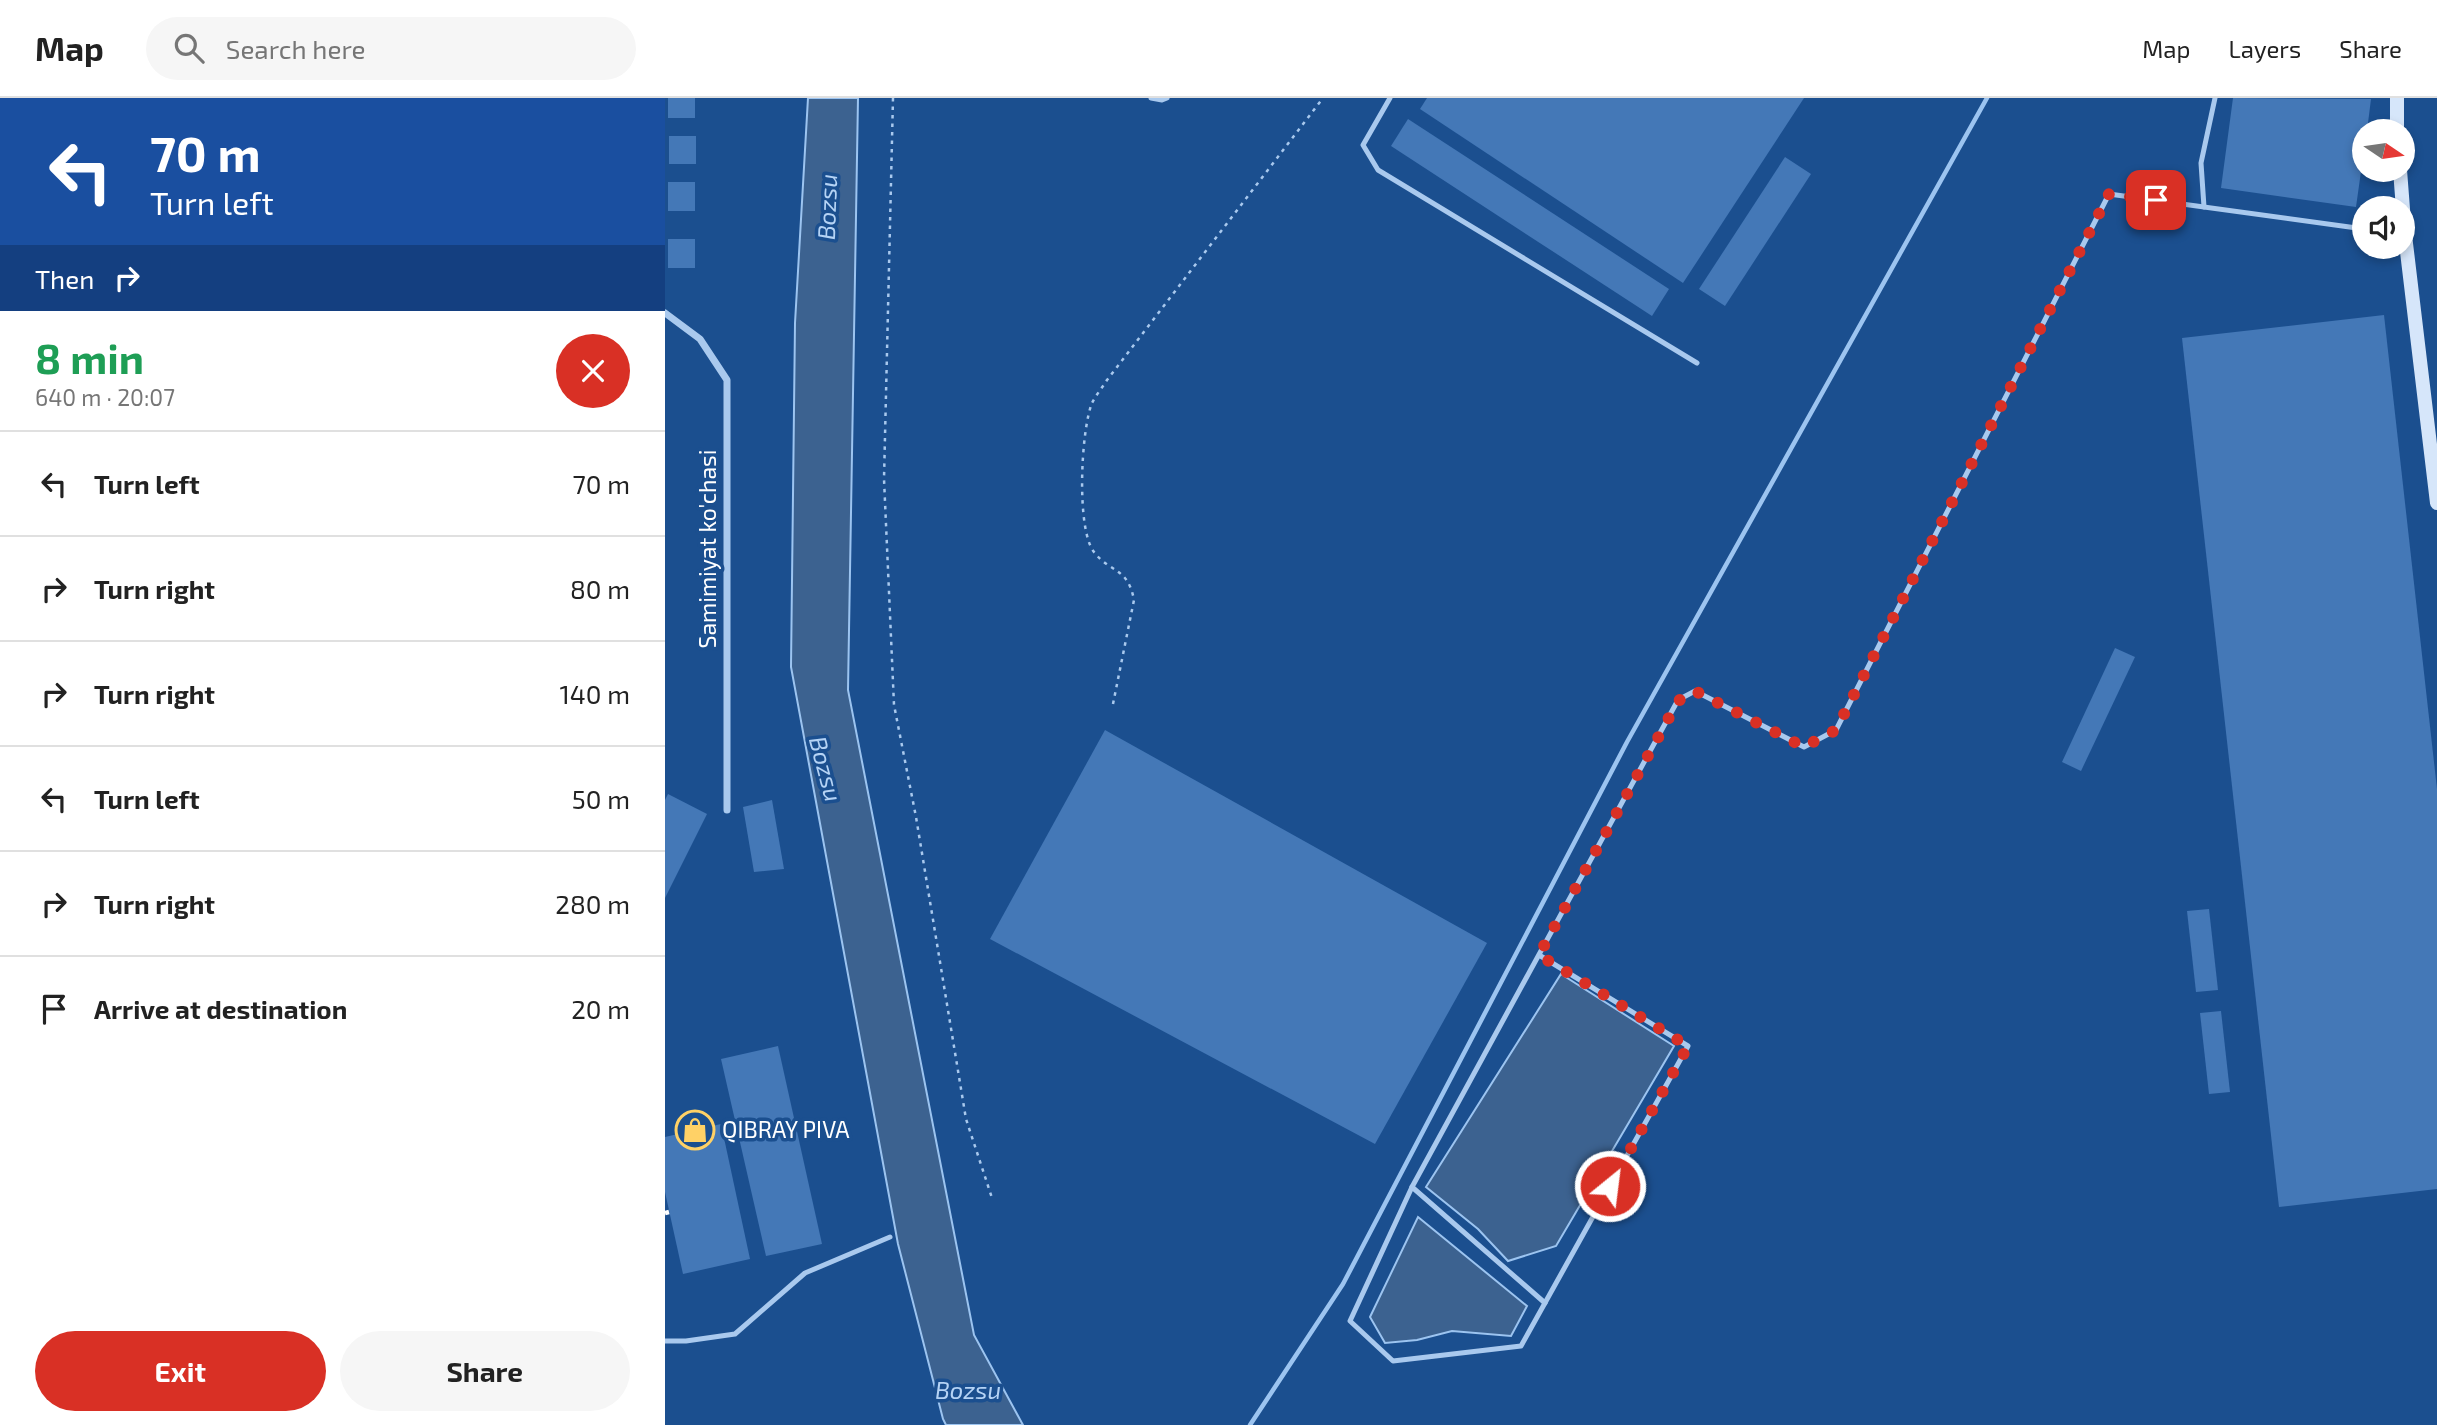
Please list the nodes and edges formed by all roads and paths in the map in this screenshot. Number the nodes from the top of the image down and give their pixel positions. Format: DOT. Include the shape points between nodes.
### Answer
graph roads {
  1 [pos="893,98"];
  2 [pos="1151,98"];
  3 [pos="1167,98"];
  4 [pos="1323,98"];
  5 [pos="1390,98"];
  6 [pos="2215,98"];
  7 [pos="2397,98"];
  8 [pos="2397,119"];
  9 [pos="2204,207"];
  10 [pos="2352,227"];
  11 [pos="2407,259"];
  12 [pos="665,313"];
  13 [pos="1696,363"];
  14 [pos="2437,503"];
  15 [pos="1113,704"];
  16 [pos="727,810"];
  17 [pos="1539,955"];
  18 [pos="1412,1187"];
  19 [pos="992,1198"];
  20 [pos="890,1237"];
  21 [pos="1545,1303"];
  22 [pos="665,1340"];
  1 -- 19 [label="path" via="884,478 894,705 966,1119"];
  2 -- 3 [label="lane"];
  4 -- 15 [label="path" via="1092,404 1081,508 1086,536 1094,553 1131,585 1134,600"];
  5 -- 13 [label="lane" via="1363,145 1378,170"];
  6 -- 9 [label="lane" via="2201,163"];
  7 -- 8 [label="main road"];
  9 -- 10 [label="lane"];
  9 -- 17 [label="lane" via="2109,194 1836,730 1804,747 1695,691 1678,701"];
  11 -- 14 [label="main road"];
  12 -- 16 [label="street, Samimiyat ko'chasi" via="700,339 727,380"];
  17 -- 18 [label="lane"];
  17 -- 21 [label="lane" via="1688,1046"];
  18 -- 21 [label="lane"];
  18 -- 21 [label="lane" via="1350,1321 1392,1361 1521,1346"];
  20 -- 22 [label="lane" via="805,1273 735,1334"];
}
